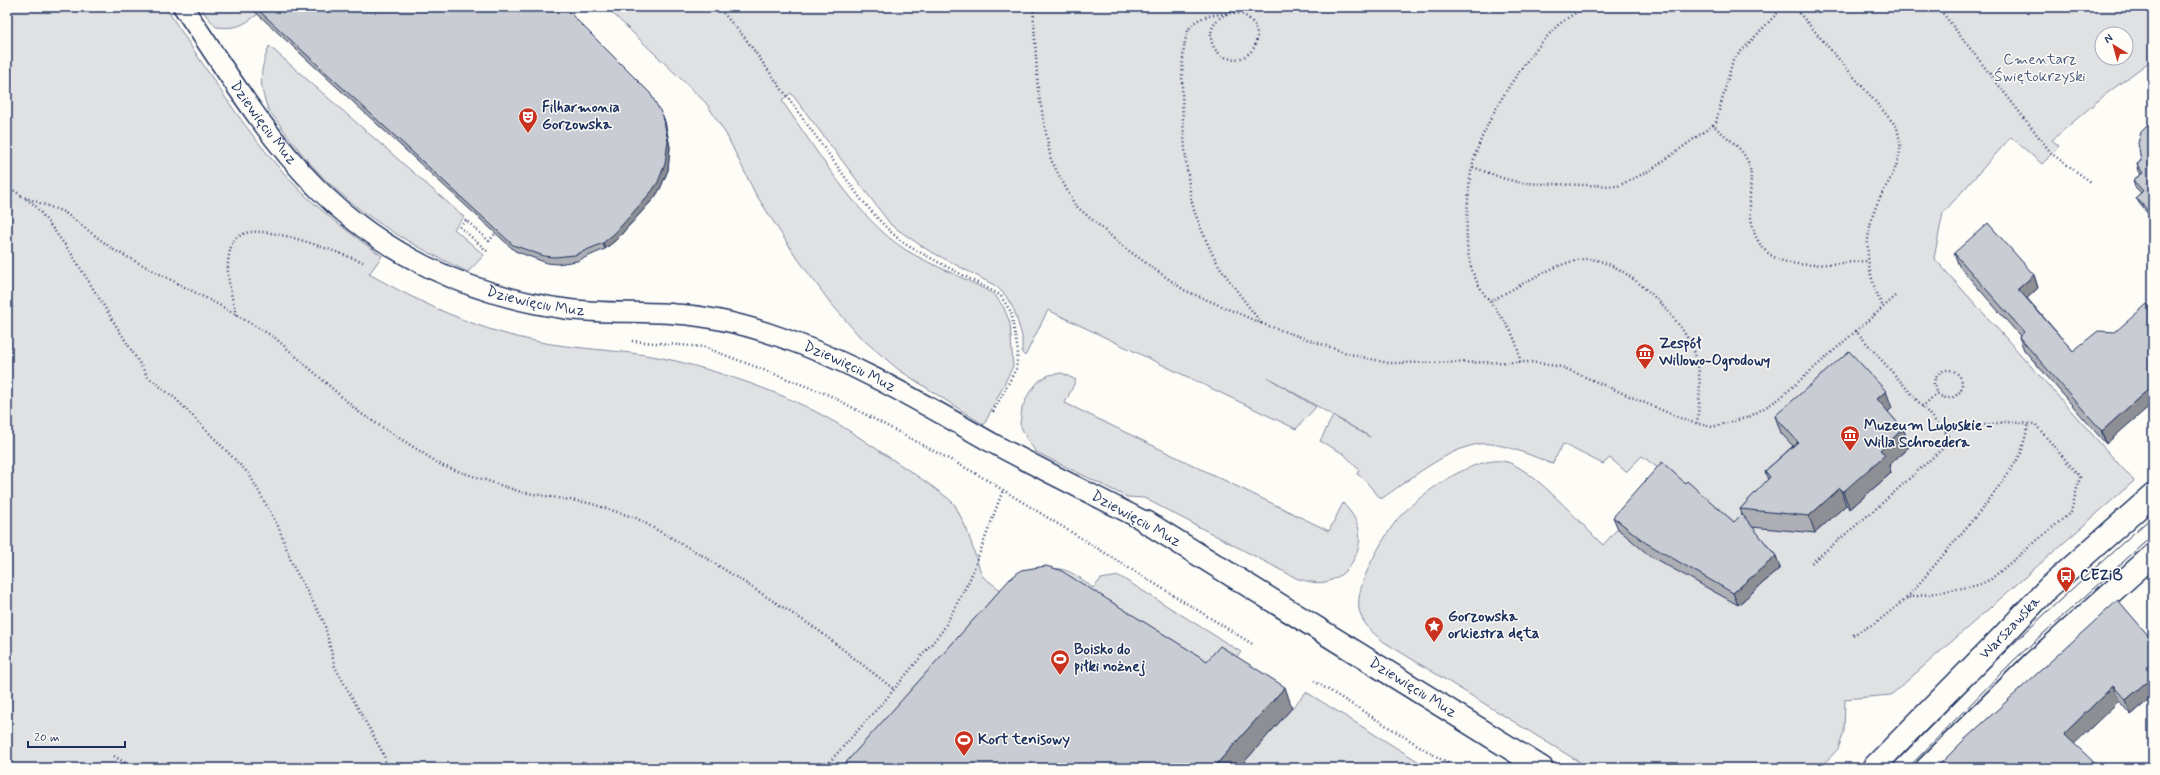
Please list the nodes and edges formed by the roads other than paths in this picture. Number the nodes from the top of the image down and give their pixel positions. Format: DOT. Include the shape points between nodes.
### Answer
graph roads {
  1 [pos="183,7"];
  2 [pos="2153,495"];
  3 [pos="1146,522"];
  4 [pos="2153,555"];
  5 [pos="1542,768"];
  6 [pos="1873,768"];
  7 [pos="1927,768"];
  1 -- 3 [label="lane, Dziewięciu Muz" via="290,158 357,223 425,267 459,282 530,302 593,312 702,317 734,323 779,337 865,372"];
  2 -- 6 [label="main road, Warszawska" via="2048,588"];
  3 -- 5 [label="main road, Dziewięciu Muz"];
  4 -- 7 [label="main road" via="2033,663"];
}
